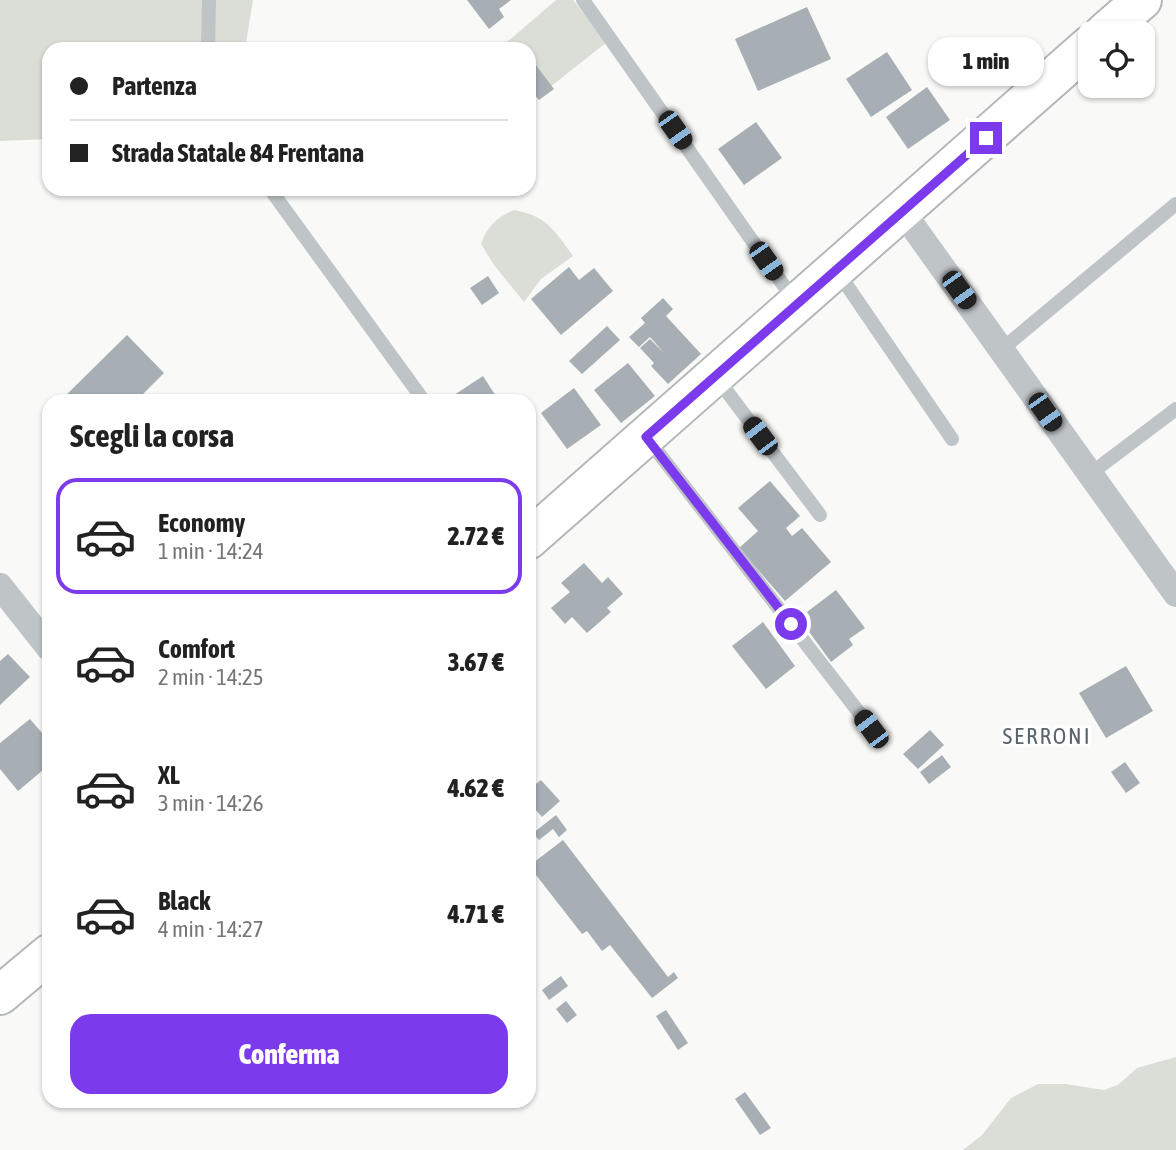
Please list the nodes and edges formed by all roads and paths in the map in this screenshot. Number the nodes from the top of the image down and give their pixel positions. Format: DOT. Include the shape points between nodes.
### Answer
graph roads {
  1 [pos="209,0"];
  2 [pos="583,0"];
  3 [pos="1142,0"];
  4 [pos="1118,21"];
  5 [pos="208,42"];
  6 [pos="1078,56"];
  7 [pos="275,196"];
  8 [pos="1176,204"];
  9 [pos="902,211"];
  10 [pos="836,270"];
  11 [pos="797,304"];
  12 [pos="1001,350"];
  13 [pos="715,376"];
  14 [pos="419,394"];
  15 [pos="1176,409"];
  16 [pos="646,437"];
  17 [pos="952,439"];
  18 [pos="1090,474"];
  19 [pos="820,515"];
  20 [pos="536,533"];
  21 [pos="0,586"];
  22 [pos="1176,594"];
  23 [pos="42,639"];
  24 [pos="871,729"];
  25 [pos="42,960"];
  26 [pos="0,995"];
  1 -- 5 [label="lane"];
  2 -- 11 [label="lane"];
  3 -- 4 [label="main road"];
  6 -- 9 [label="main road"];
  7 -- 14 [label="lane"];
  8 -- 12 [label="lane"];
  9 -- 10 [label="main road"];
  9 -- 12 [label="street"];
  10 -- 11 [label="main road"];
  10 -- 17 [label="lane"];
  11 -- 13 [label="main road"];
  12 -- 18 [label="street"];
  13 -- 16 [label="main road"];
  13 -- 19 [label="lane"];
  15 -- 18 [label="lane"];
  16 -- 20 [label="main road"];
  16 -- 24 [label="lane"];
  18 -- 22 [label="street"];
  21 -- 23 [label="street"];
  25 -- 26 [label="main road"];
}
